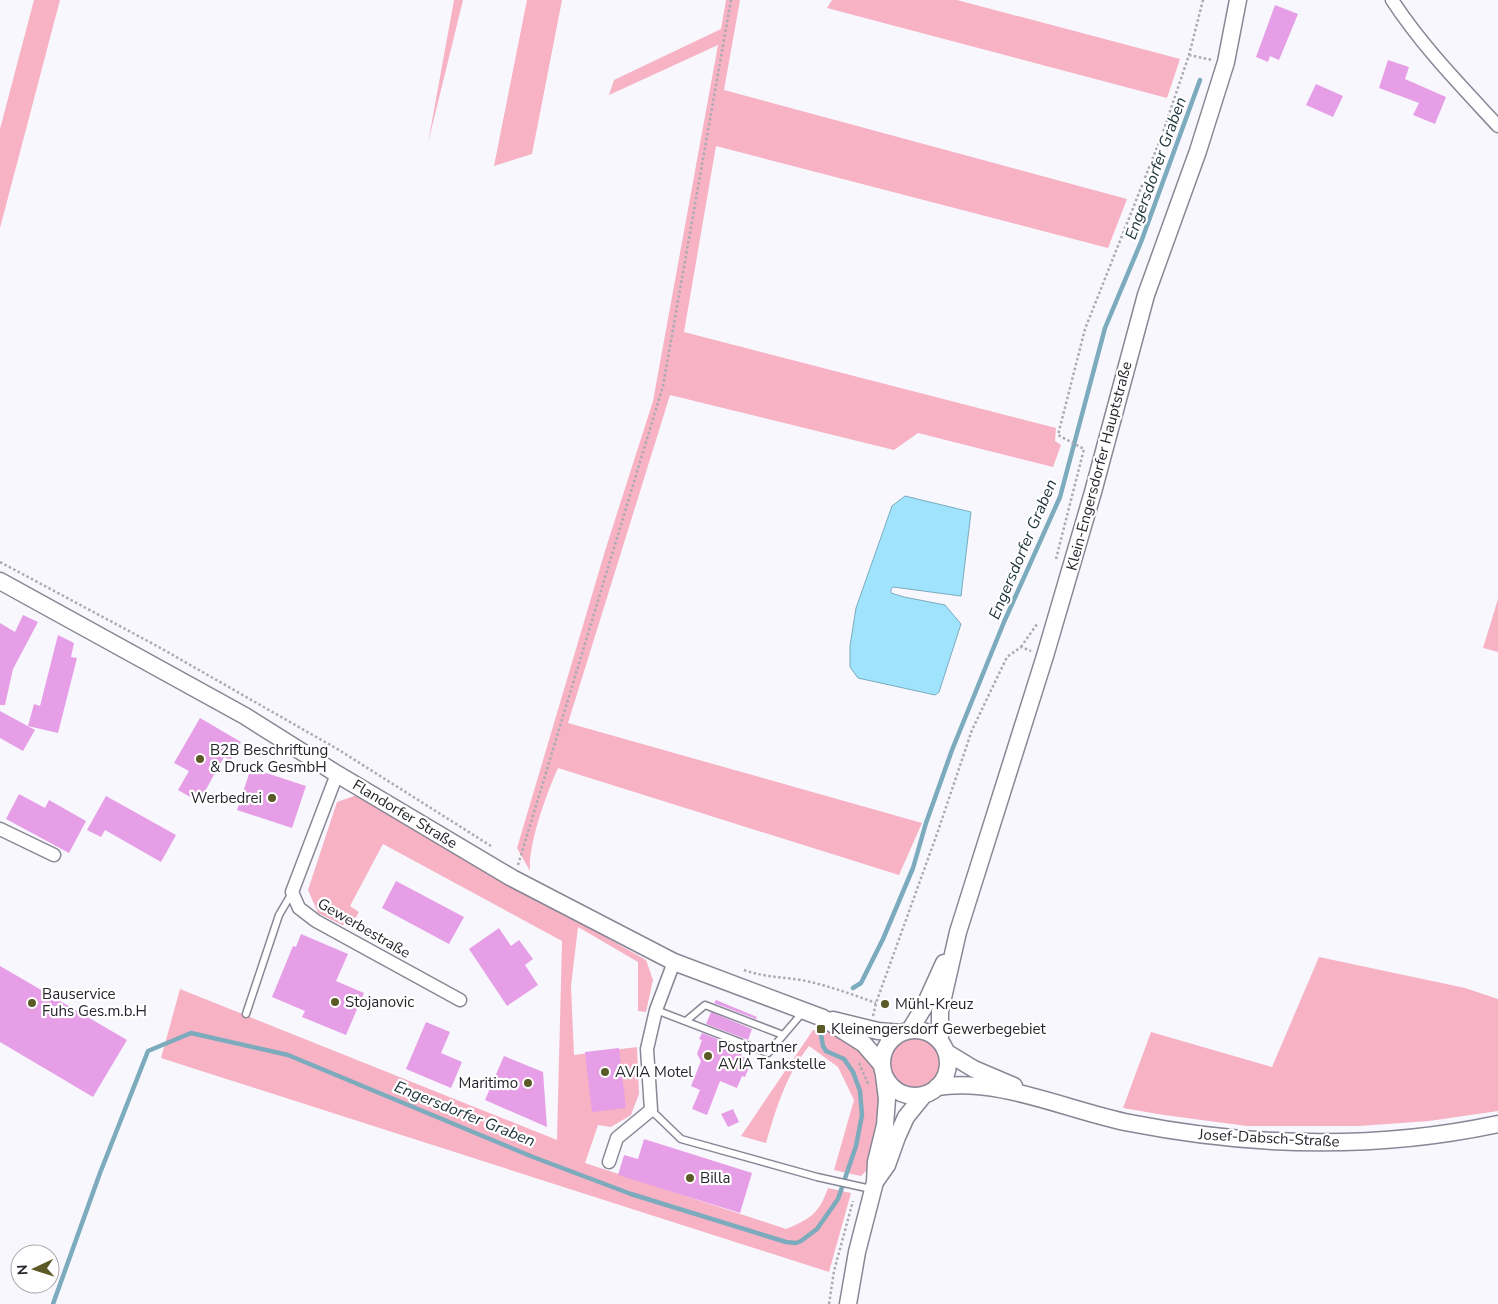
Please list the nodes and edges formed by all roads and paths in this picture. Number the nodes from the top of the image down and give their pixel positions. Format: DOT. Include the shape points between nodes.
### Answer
graph roads {
  1 [pos="731,0"];
  2 [pos="1203,0"];
  3 [pos="1238,0"];
  4 [pos="1392,0"];
  5 [pos="1189,55"];
  6 [pos="1226,62"];
  7 [pos="1498,126"];
  8 [pos="1055,563"];
  9 [pos="0,581"];
  10 [pos="1040,620"];
  11 [pos="1021,647"];
  12 [pos="1045,656"];
  13 [pos="337,774"];
  14 [pos="0,829"];
  15 [pos="54,855"];
  16 [pos="517,870"];
  17 [pos="292,892"];
  18 [pos="958,932"];
  19 [pos="674,962"];
  20 [pos="740,969"];
  21 [pos="460,1000"];
  22 [pos="876,1002"];
  23 [pos="656,1010"];
  24 [pos="804,1011"];
  25 [pos="246,1014"];
  26 [pos="823,1018"];
  27 [pos="686,1021"];
  28 [pos="871,1029"];
  29 [pos="905,1032"];
  30 [pos="783,1036"];
  31 [pos="864,1044"];
  32 [pos="943,1046"];
  33 [pos="883,1070"];
  34 [pos="871,1090"];
  35 [pos="930,1092"];
  36 [pos="1044,1099"];
  37 [pos="651,1110"];
  38 [pos="1498,1124"];
  39 [pos="609,1162"];
  40 [pos="865,1185"];
  41 [pos="829,1304"];
  42 [pos="848,1304"];
  1 -- 16 [label="path" via="663,386"];
  2 -- 5 [label="path"];
  3 -- 6 [label="main road, Klein-Engersdorfer Hauptstraße"];
  4 -- 7 [label="street" via="1446,70"];
  5 -- 6 [label="path"];
  5 -- 8 [label="path" via="1162,135 1085,329 1058,435 1084,449"];
  6 -- 12 [label="main road, Klein-Engersdorfer Hauptstraße" via="1146,295"];
  9 -- 13 [label="main road, Flandorfer Straße" via="245,716"];
  10 -- 11 [label="path"];
  11 -- 12 [label="path"];
  11 -- 22 [label="path" via="1006,657 972,730"];
  12 -- 18 [label="main road, Klein-Engersdorfer Hauptstraße"];
  13 -- 16 [label="main road, Flandorfer Straße"];
  13 -- 17 [label="street"];
  14 -- 15 [label="street"];
  16 -- 19 [label="main road, Flandorfer Straße"];
  17 -- 21 [label="street, Gewerbestraße" via="299,908 316,921"];
  17 -- 25 [label="lane" via="279,915"];
  18 -- 29 [label="main road" via="924,1008"];
  18 -- 32 [label="main road" via="940,1011"];
  19 -- 23 [label="street"];
  19 -- 24 [label="main road, Flandorfer Straße"];
  20 -- 22 [label="path" via="758,975 801,980"];
  22 -- 28 [label="path"];
  23 -- 27 [label="lane"];
  23 -- 37 [label="street" via="648,1049"];
  24 -- 26 [label="main road, Flandorfer Straße"];
  24 -- 30 [label="lane"];
  26 -- 28 [label="main road, Flandorfer Straße"];
  26 -- 31 [label="main road, Flandorfer Straße"];
  27 -- 30 [label="lane" via="705,1005"];
  27 -- 30 [label="lane" via="768,1053"];
  28 -- 29 [label="main road, Flandorfer Straße"];
  29 -- 32 [label="main road" via="924,1031"];
  29 -- 33 [label="main road" via="887,1046"];
  31 -- 33 [label="main road, Flandorfer Straße"];
  31 -- 34 [label="path" via="858,1061"];
  32 -- 35 [label="main road" via="947,1072 943,1081"];
  32 -- 36 [label="main road, Josef-Dabsch-Straße" via="974,1069"];
  33 -- 35 [label="main road" via="891,1086 898,1091 910,1096"];
  33 -- 40 [label="main road" via="887,1112 876,1162"];
  35 -- 36 [label="main road, Josef-Dabsch-Straße" via="960,1085 982,1086"];
  35 -- 40 [label="main road" via="906,1117 887,1165"];
  36 -- 38 [label="main road, Josef-Dabsch-Straße" via="1152,1127 1286,1142 1386,1140"];
  37 -- 39 [label="street" via="617,1138"];
  37 -- 40 [label="lane" via="681,1139 837,1181"];
  40 -- 41 [label="path" via="846,1222"];
  40 -- 42 [label="main road"];
}
